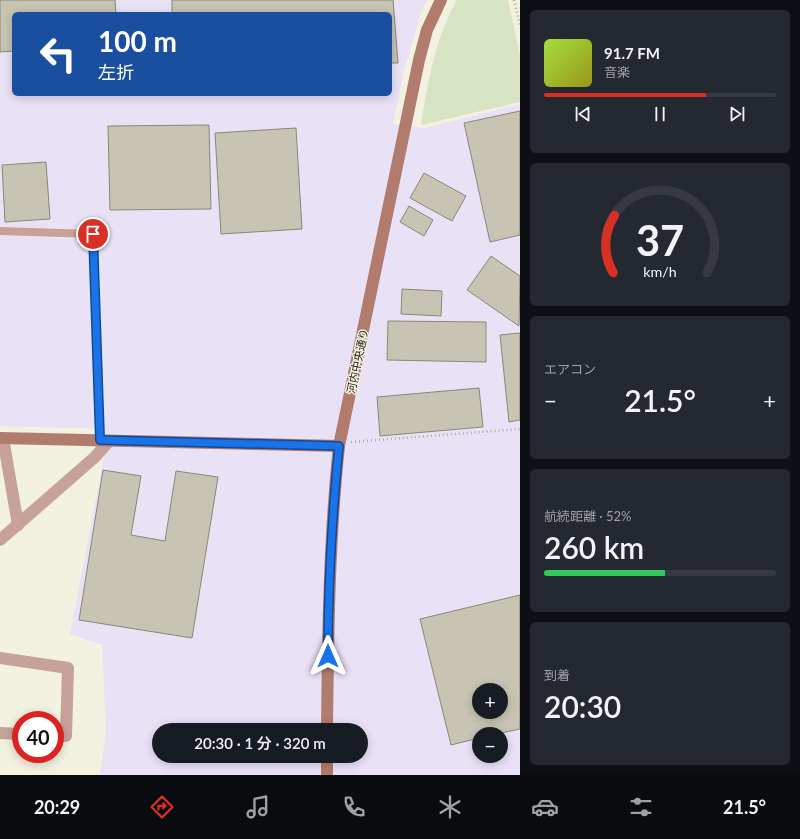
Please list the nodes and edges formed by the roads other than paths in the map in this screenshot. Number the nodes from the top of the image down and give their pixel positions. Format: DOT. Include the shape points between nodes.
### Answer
graph roads {
  1 [pos="441,0"];
  2 [pos="0,231"];
  3 [pos="2,438"];
  4 [pos="104,440"];
  5 [pos="339,446"];
  6 [pos="18,525"];
  7 [pos="0,540"];
  8 [pos="0,658"];
  9 [pos="327,723"];
  10 [pos="0,733"];
  11 [pos="12,734"];
  12 [pos="64,736"];
  13 [pos="327,763"];
  14 [pos="327,775"];
  1 -- 5 [label="street, 河内中央通り" via="427,30 419,60"];
  2 -- 4 [label="lane" via="93,234"];
  3 -- 4 [label="street"];
  3 -- 6 [label="street"];
  4 -- 5 [label="street"];
  4 -- 6 [label="street" via="95,457"];
  5 -- 9 [label="street, 河内中央通り" via="328,601"];
  6 -- 7 [label="street"];
  8 -- 12 [label="street" via="68,668"];
  10 -- 11 [label="street"];
  13 -- 14 [label="street"];
}
